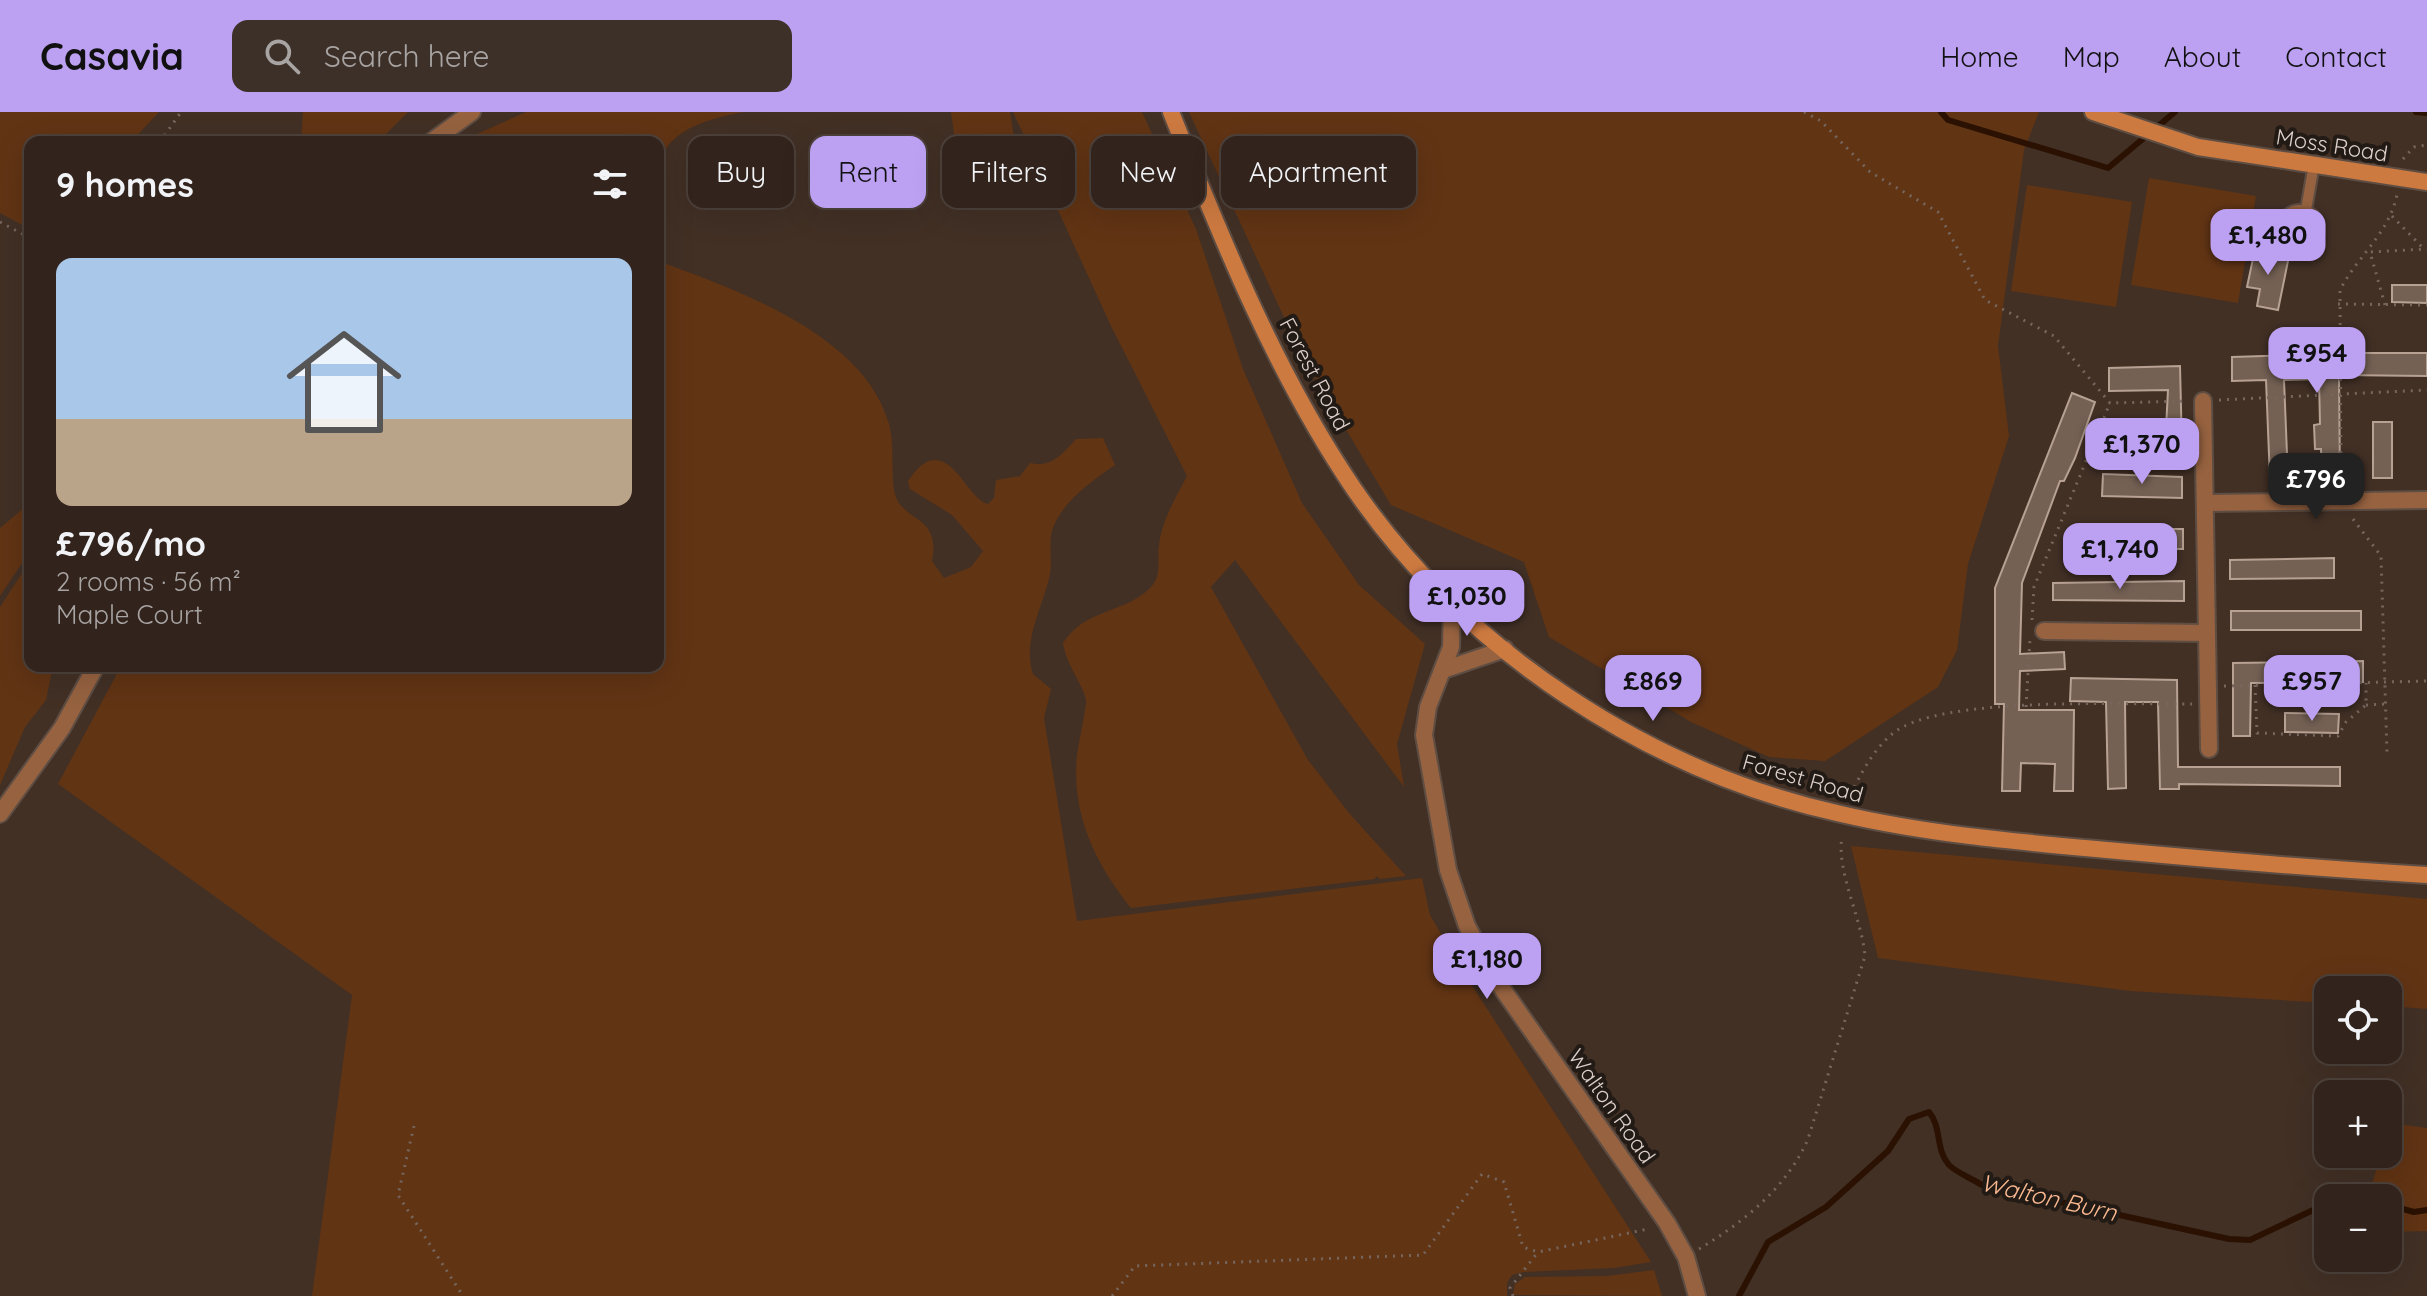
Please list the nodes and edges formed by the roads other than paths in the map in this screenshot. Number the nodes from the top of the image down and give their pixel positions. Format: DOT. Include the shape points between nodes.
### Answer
graph roads {
  1 [pos="472,112"];
  2 [pos="1171,112"];
  3 [pos="2093,112"];
  4 [pos="439,136"];
  5 [pos="2314,164"];
  6 [pos="2427,182"];
  7 [pos="2306,210"];
  8 [pos="2203,401"];
  9 [pos="2427,500"];
  10 [pos="2205,503"];
  11 [pos="1452,601"];
  12 [pos="2044,631"];
  13 [pos="2207,633"];
  14 [pos="1505,649"];
  15 [pos="1443,670"];
  16 [pos="93,672"];
  17 [pos="2209,749"];
  18 [pos="0,814"];
  19 [pos="2427,875"];
  20 [pos="1697,1296"];
  1 -- 4 [label="street"];
  2 -- 11 [label="street, Forest Road" via="1242,279 1308,412 1378,521"];
  3 -- 5 [label="street, Moss Road" via="2198,147"];
  5 -- 6 [label="street, Moss Road"];
  5 -- 7 [label="lane"];
  8 -- 10 [label="street"];
  9 -- 10 [label="street"];
  10 -- 13 [label="street"];
  11 -- 14 [label="street, Forest Road"];
  11 -- 15 [label="street, Walton Road" via="1453,636"];
  12 -- 13 [label="street"];
  13 -- 17 [label="street"];
  14 -- 15 [label="street"];
  14 -- 19 [label="street, Forest Road" via="1567,695 1663,751 1761,791 1838,814 1925,831 2053,846"];
  15 -- 20 [label="street, Walton Road" via="1428,707 1425,751 1448,870 1467,926 1494,977 1667,1223 1686,1257"];
  16 -- 18 [label="street" via="62,728"];
}
